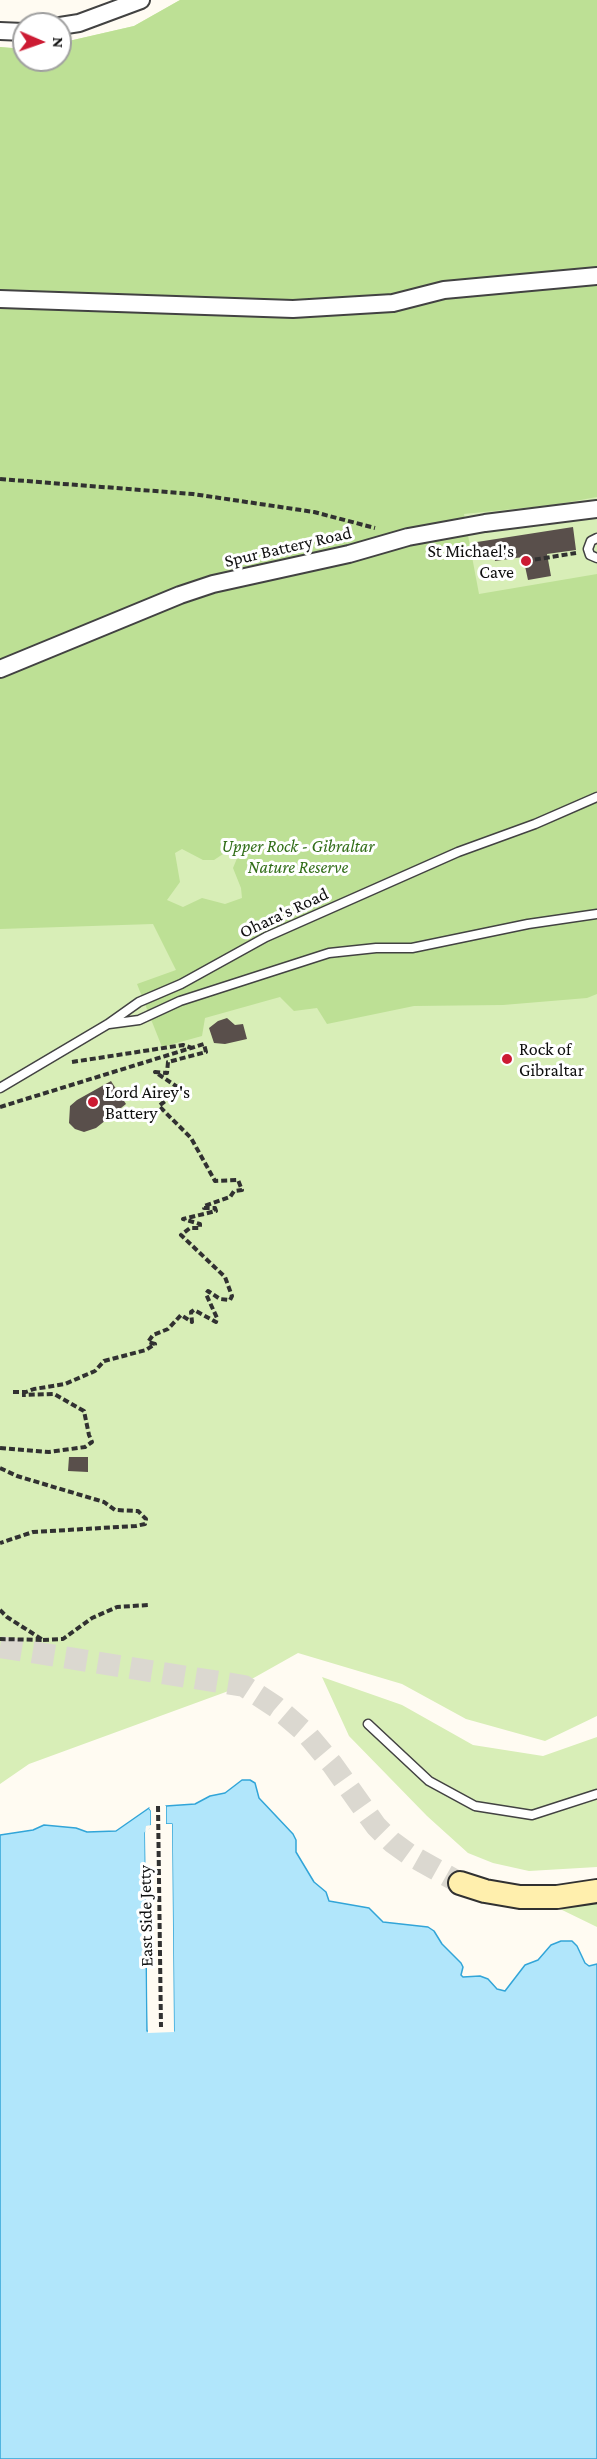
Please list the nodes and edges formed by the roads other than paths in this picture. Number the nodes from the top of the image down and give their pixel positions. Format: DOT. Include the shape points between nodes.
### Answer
graph roads {
  1 [pos="141,0"];
  2 [pos="72,24"];
  3 [pos="597,276"];
  4 [pos="0,299"];
  5 [pos="597,509"];
  6 [pos="597,538"];
  7 [pos="597,558"];
  8 [pos="0,669"];
  9 [pos="597,797"];
  10 [pos="597,914"];
  11 [pos="108,1024"];
  12 [pos="0,1088"];
  13 [pos="368,1724"];
  14 [pos="597,1794"];
  15 [pos="460,1883"];
  16 [pos="597,1891"];
  1 -- 2 [label="street"];
  3 -- 4 [label="street" via="444,290 393,303 293,309"];
  5 -- 8 [label="street, Spur Battery Road" via="408,537 213,584"];
  6 -- 7 [label="lane" via="591,542 589,551"];
  9 -- 11 [label="lane, Ohara's Road" via="458,852 266,937 140,1002"];
  10 -- 11 [label="lane" via="412,948 329,953 180,1001 139,1020"];
  11 -- 12 [label="lane, Ohara's Road"];
  13 -- 14 [label="lane" via="429,1781 475,1806 532,1815"];
  15 -- 16 [label="main road" via="520,1898 557,1898"];
}
